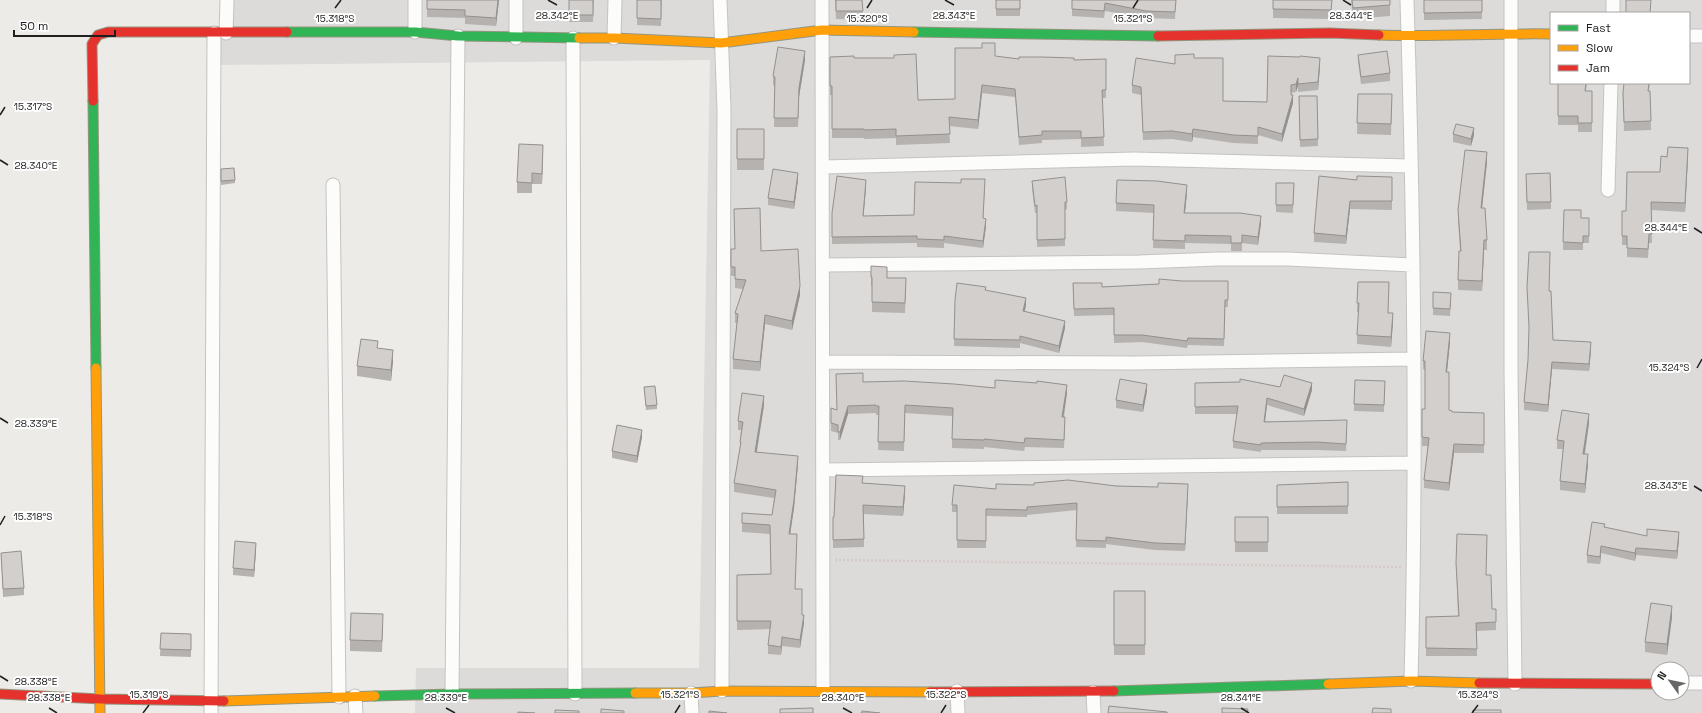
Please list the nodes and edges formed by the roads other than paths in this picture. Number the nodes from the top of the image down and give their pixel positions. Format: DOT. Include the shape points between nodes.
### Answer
graph roads {
  1 [pos="227,0"];
  2 [pos="415,0"];
  3 [pos="516,0"];
  4 [pos="615,0"];
  5 [pos="720,0"];
  6 [pos="822,0"];
  7 [pos="1408,0"];
  8 [pos="1511,0"];
  9 [pos="1613,0"];
  10 [pos="1613,12"];
  11 [pos="822,30"];
  12 [pos="415,32"];
  13 [pos="220,33"];
  14 [pos="1511,33"];
  15 [pos="1550,34"];
  16 [pos="458,36"];
  17 [pos="1408,36"];
  18 [pos="1690,36"];
  19 [pos="1702,36"];
  20 [pos="516,38"];
  21 [pos="573,38"];
  22 [pos="614,38"];
  23 [pos="721,43"];
  24 [pos="1611,84"];
  25 [pos="1410,166"];
  26 [pos="823,167"];
  27 [pos="333,185"];
  28 [pos="1608,190"];
  29 [pos="823,265"];
  30 [pos="1412,265"];
  31 [pos="1414,359"];
  32 [pos="823,362"];
  33 [pos="1413,463"];
  34 [pos="823,470"];
  35 [pos="1411,681"];
  36 [pos="1690,683"];
  37 [pos="1702,683"];
  38 [pos="1514,684"];
  39 [pos="1650,684"];
  40 [pos="823,690"];
  41 [pos="722,691"];
  42 [pos="957,691"];
  43 [pos="1093,692"];
  44 [pos="691,693"];
  45 [pos="0,694"];
  46 [pos="452,694"];
  47 [pos="575,694"];
  48 [pos="355,696"];
  49 [pos="339,697"];
  50 [pos="101,699"];
  51 [pos="210,707"];
  52 [pos="100,713"];
  53 [pos="356,713"];
  54 [pos="692,713"];
  55 [pos="958,713"];
  56 [pos="1094,713"];
  1 -- 13 [label="street"];
  2 -- 12 [label="street"];
  3 -- 20 [label="street"];
  4 -- 22 [label="street"];
  5 -- 23 [label="street"];
  6 -- 11 [label="street"];
  7 -- 17 [label="street"];
  8 -- 14 [label="street"];
  9 -- 10 [label="street"];
  11 -- 17 [label="street" via="1183,36 1330,33"];
  11 -- 23 [label="street"];
  11 -- 26 [label="street"];
  12 -- 13 [label="street"];
  12 -- 16 [label="street"];
  13 -- 50 [label="street" via="108,32 98,35 92,44"];
  13 -- 51 [label="street"];
  14 -- 15 [label="street"];
  14 -- 17 [label="street"];
  14 -- 38 [label="street"];
  16 -- 20 [label="street"];
  16 -- 46 [label="street"];
  17 -- 25 [label="street"];
  18 -- 19 [label="street"];
  20 -- 21 [label="street"];
  21 -- 22 [label="street"];
  21 -- 47 [label="street"];
  22 -- 23 [label="street"];
  23 -- 41 [label="street" via="724,110"];
  24 -- 28 [label="street"];
  25 -- 26 [label="street" via="1134,158"];
  25 -- 30 [label="street"];
  26 -- 29 [label="street"];
  27 -- 49 [label="street"];
  29 -- 30 [label="street" via="1218,259 1288,259"];
  29 -- 32 [label="street"];
  30 -- 31 [label="street"];
  31 -- 32 [label="street" via="1134,363"];
  31 -- 33 [label="street"];
  32 -- 34 [label="street"];
  33 -- 34 [label="street"];
  33 -- 35 [label="street"];
  34 -- 40 [label="street"];
  35 -- 38 [label="street"];
  35 -- 43 [label="street"];
  36 -- 37 [label="street"];
  38 -- 39 [label="street"];
  40 -- 41 [label="street"];
  40 -- 42 [label="street"];
  41 -- 44 [label="street"];
  42 -- 43 [label="street"];
  42 -- 55 [label="street"];
  43 -- 56 [label="street"];
  44 -- 47 [label="street"];
  44 -- 54 [label="street"];
  45 -- 50 [label="street"];
  46 -- 47 [label="street"];
  46 -- 48 [label="street"];
  48 -- 49 [label="street"];
  48 -- 53 [label="street"];
  49 -- 51 [label="street"];
  50 -- 51 [label="street"];
  50 -- 52 [label="street"];
}
